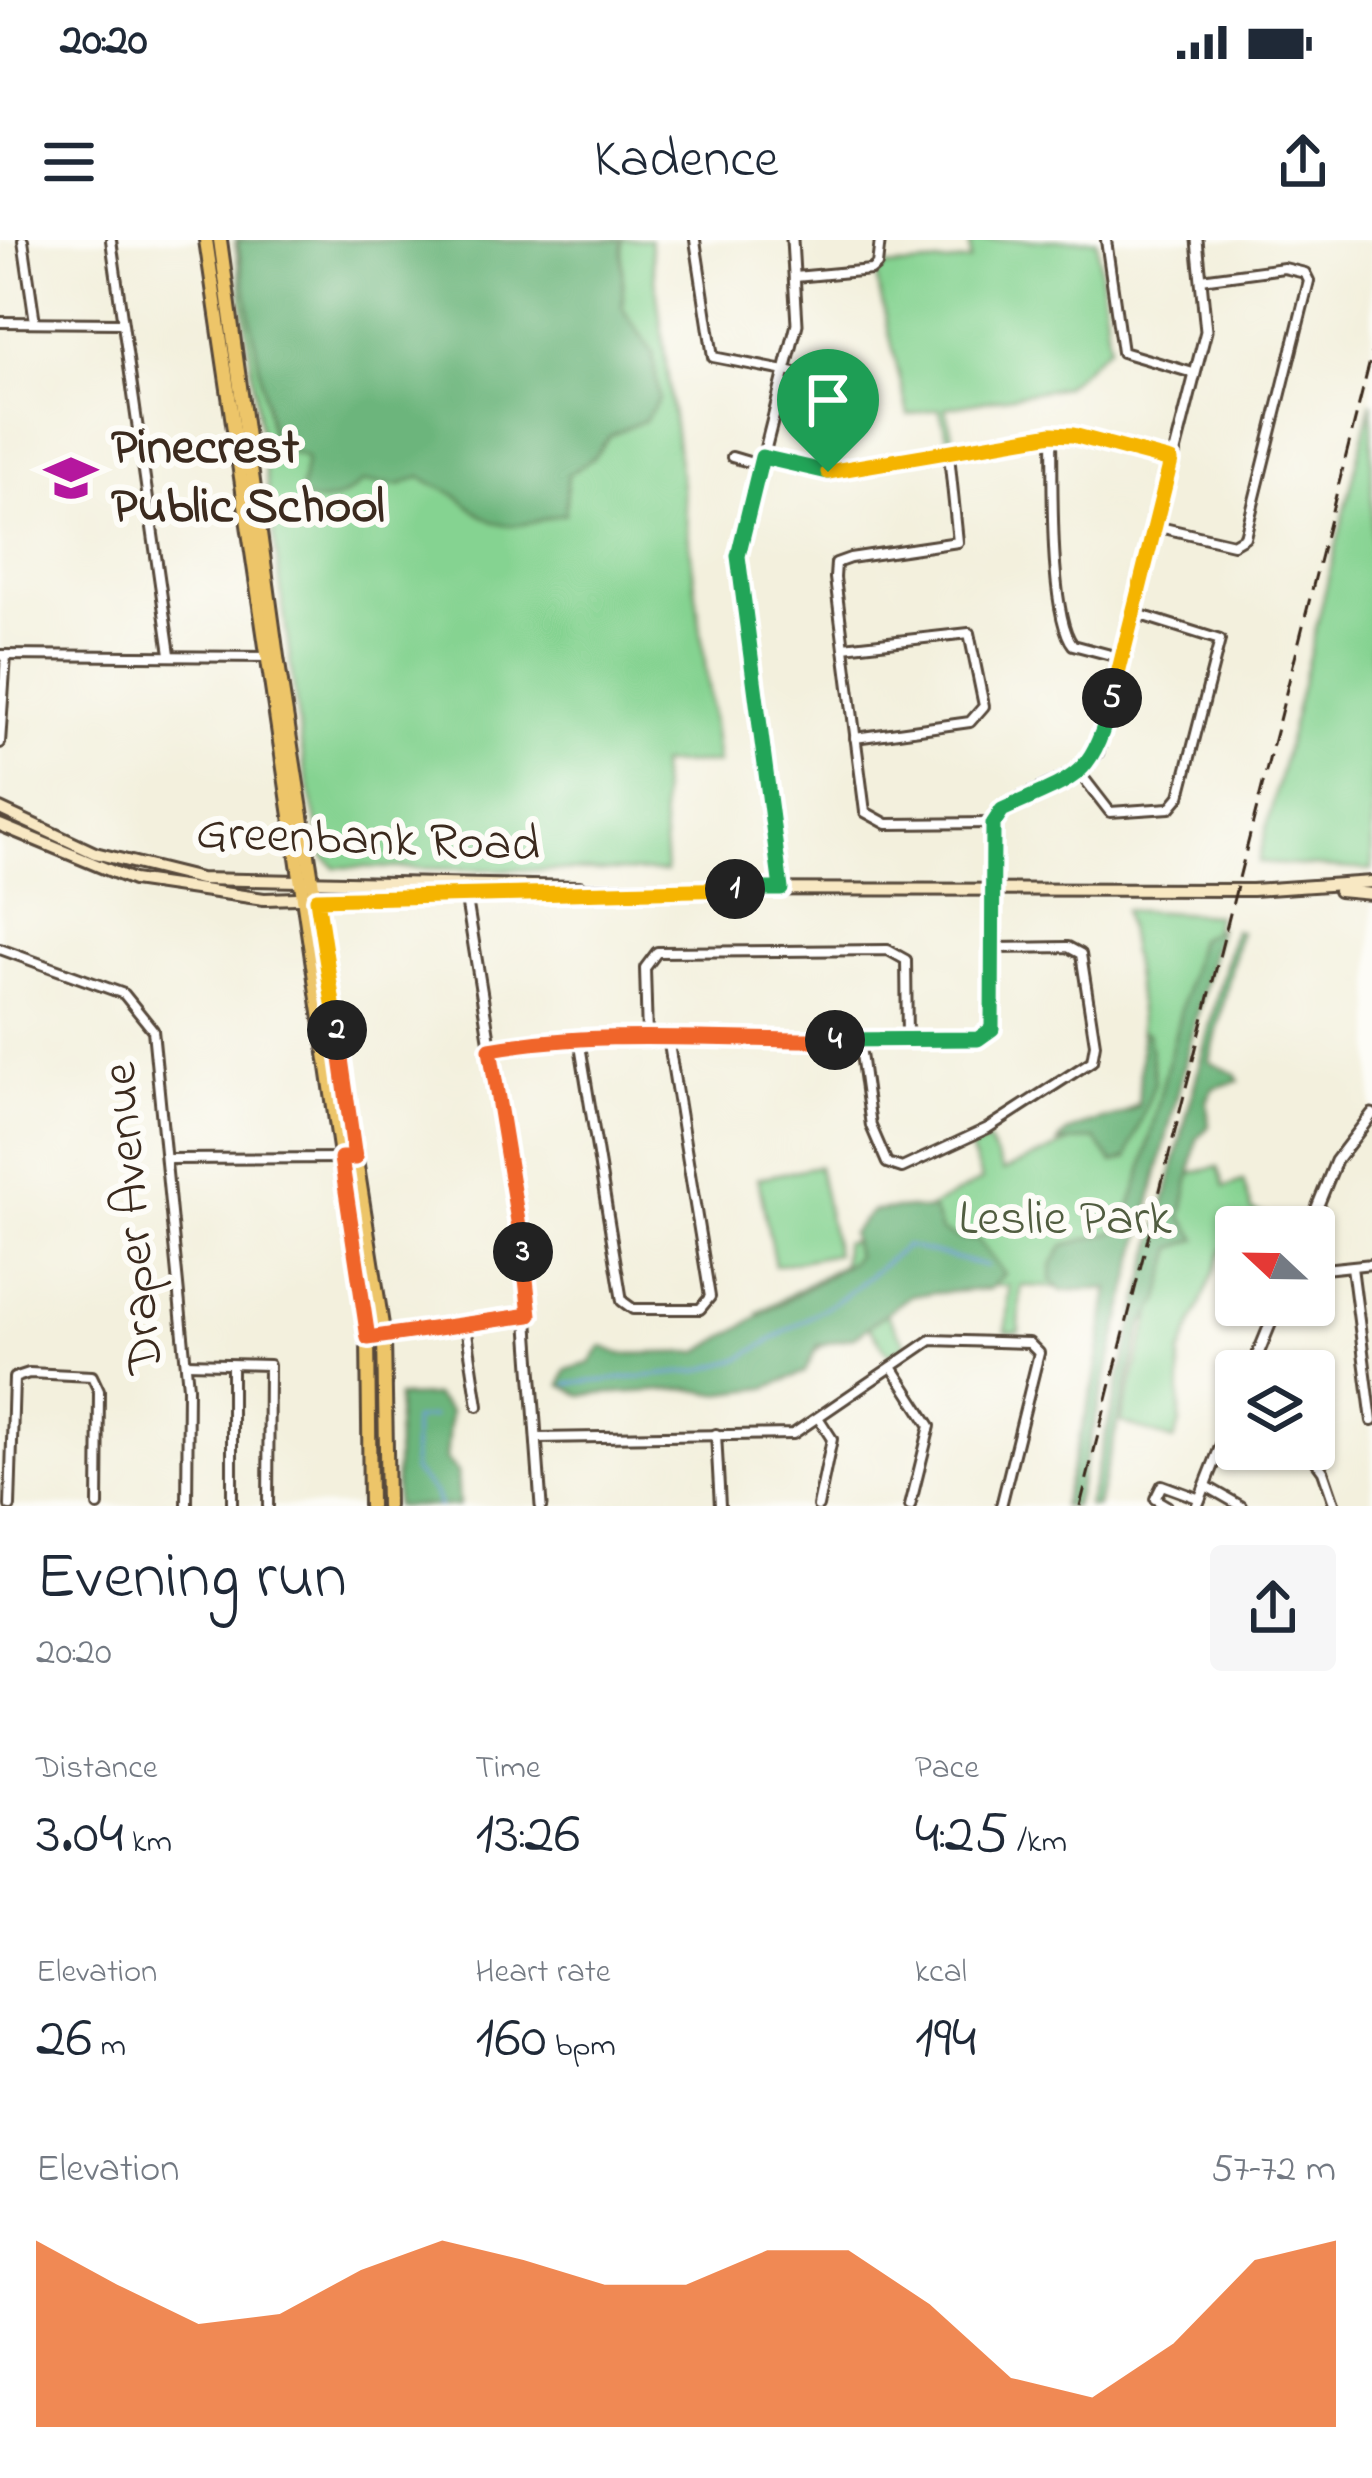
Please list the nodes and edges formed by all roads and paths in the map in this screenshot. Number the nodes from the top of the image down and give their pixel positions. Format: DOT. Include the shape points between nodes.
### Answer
graph roads {
  1 [pos="23,240"];
  2 [pos="112,240"];
  3 [pos="206,240"];
  4 [pos="220,240"];
  5 [pos="695,240"];
  6 [pos="792,240"];
  7 [pos="880,240"];
  8 [pos="1106,240"];
  9 [pos="1197,240"];
  10 [pos="795,277"];
  11 [pos="1201,279"];
  12 [pos="0,322"];
  13 [pos="35,322"];
  14 [pos="122,323"];
  15 [pos="785,369"];
  16 [pos="841,372"];
  17 [pos="1193,374"];
  18 [pos="1052,434"];
  19 [pos="949,455"];
  20 [pos="732,457"];
  21 [pos="761,461"];
  22 [pos="1171,461"];
  23 [pos="1155,526"];
  24 [pos="1134,613"];
  25 [pos="844,647"];
  26 [pos="170,654"];
  27 [pos="3,655"];
  28 [pos="271,657"];
  29 [pos="1122,658"];
  30 [pos="856,739"];
  31 [pos="0,743"];
  32 [pos="1079,772"];
  33 [pos="0,809"];
  34 [pos="993,824"];
  35 [pos="0,825"];
  36 [pos="1372,882"];
  37 [pos="298,883"];
  38 [pos="316,883"];
  39 [pos="1318,888"];
  40 [pos="781,889"];
  41 [pos="995,889"];
  42 [pos="601,890"];
  43 [pos="1372,894"];
  44 [pos="466,896"];
  45 [pos="301,899"];
  46 [pos="317,899"];
  47 [pos="995,948"];
  48 [pos="0,949"];
  49 [pos="647,1037"];
  50 [pos="668,1038"];
  51 [pos="907,1038"];
  52 [pos="579,1039"];
  53 [pos="860,1039"];
  54 [pos="490,1049"];
  55 [pos="1372,1114"];
  56 [pos="348,1158"];
  57 [pos="168,1159"];
  58 [pos="1318,1206"];
  59 [pos="1372,1264"];
  60 [pos="1352,1267"];
  61 [pos="1335,1268"];
  62 [pos="530,1315"];
  63 [pos="466,1326"];
  64 [pos="368,1338"];
  65 [pos="384,1338"];
  66 [pos="186,1363"];
  67 [pos="232,1364"];
  68 [pos="892,1367"];
  69 [pos="478,1406"];
  70 [pos="819,1418"];
  71 [pos="1372,1420"];
  72 [pos="716,1434"];
  73 [pos="537,1438"];
  74 [pos="1215,1463"];
  75 [pos="1322,1470"];
  76 [pos="1206,1486"];
  77 [pos="1199,1502"];
  78 [pos="10,1506"];
  79 [pos="98,1506"];
  80 [pos="187,1506"];
  81 [pos="232,1506"];
  82 [pos="268,1506"];
  83 [pos="370,1506"];
  84 [pos="386,1506"];
  85 [pos="541,1506"];
  86 [pos="720,1506"];
  87 [pos="818,1506"];
  88 [pos="910,1506"];
  89 [pos="1001,1506"];
  90 [pos="1167,1506"];
  91 [pos="1241,1506"];
  92 [pos="1335,1506"];
  1 -- 13 [label="street"];
  2 -- 14 [label="street"];
  3 -- 28 [label="main road"];
  4 -- 28 [label="main road"];
  5 -- 15 [label="street" via="713,357"];
  6 -- 10 [label="street"];
  7 -- 10 [label="street" via="871,270"];
  8 -- 17 [label="street" via="1122,352"];
  9 -- 11 [label="street"];
  10 -- 15 [label="street" via="797,324"];
  11 -- 17 [label="street" via="1206,331"];
  11 -- 23 [label="street" via="1284,268 1309,281 1245,537 1233,544"];
  12 -- 13 [label="street"];
  13 -- 14 [label="street"];
  14 -- 26 [label="street"];
  15 -- 16 [label="street" via="826,379"];
  15 -- 21 [label="street"];
  17 -- 22 [label="street"];
  18 -- 19 [label="street"];
  18 -- 22 [label="street"];
  18 -- 29 [label="street" via="1065,634 1073,645"];
  19 -- 21 [label="street" via="828,472"];
  19 -- 25 [label="street" via="958,542 836,563"];
  20 -- 21 [label="street"];
  21 -- 40 [label="street" via="738,556"];
  22 -- 23 [label="street"];
  23 -- 24 [label="street"];
  24 -- 29 [label="street"];
  24 -- 32 [label="street" via="1220,640 1180,796 1171,808 1106,811"];
  25 -- 30 [label="street"];
  25 -- 30 [label="street" via="969,633 984,706 970,722"];
  26 -- 27 [label="street"];
  26 -- 28 [label="street"];
  27 -- 31 [label="street"];
  28 -- 37 [label="main road"];
  28 -- 38 [label="main road"];
  29 -- 32 [label="street" via="1098,752"];
  30 -- 34 [label="street" via="871,820"];
  32 -- 34 [label="street" via="1002,810"];
  33 -- 37 [label="main road, Greenbank Road" via="95,853 172,875"];
  34 -- 41 [label="street"];
  35 -- 45 [label="main road, Greenbank Road" via="164,888"];
  36 -- 39 [label="main road, Greenbank Road"];
  37 -- 38 [label="main road, Greenbank Road"];
  37 -- 45 [label="main road"];
  38 -- 42 [label="main road, Greenbank Road"];
  38 -- 46 [label="main road"];
  39 -- 41 [label="main road, Greenbank Road"];
  39 -- 43 [label="main road, Greenbank Road"];
  40 -- 41 [label="main road, Greenbank Road"];
  40 -- 42 [label="main road, Greenbank Road"];
  41 -- 47 [label="street"];
  42 -- 44 [label="main road, Greenbank Road"];
  44 -- 46 [label="main road, Greenbank Road"];
  44 -- 54 [label="street"];
  45 -- 46 [label="main road, Greenbank Road"];
  45 -- 56 [label="main road"];
  46 -- 56 [label="main road"];
  47 -- 51 [label="street" via="992,1029 978,1039"];
  47 -- 53 [label="street" via="1068,947 1082,954 1092,1061 988,1128 902,1168 887,1163 871,1126"];
  48 -- 57 [label="street, Draper Avenue" via="103,984 137,1006 156,1040"];
  49 -- 50 [label="street"];
  49 -- 51 [label="street" via="645,968 657,952 888,950 906,960"];
  49 -- 52 [label="street"];
  50 -- 52 [label="street" via="710,1297 700,1309 633,1309 622,1301"];
  50 -- 53 [label="street"];
  51 -- 53 [label="street"];
  52 -- 54 [label="street"];
  54 -- 62 [label="street"];
  55 -- 58 [label="street" via="1336,1161"];
  56 -- 57 [label="street"];
  56 -- 64 [label="main road"];
  56 -- 65 [label="main road"];
  57 -- 66 [label="street, Draper Avenue"];
  59 -- 60 [label="street"];
  60 -- 61 [label="street"];
  60 -- 71 [label="street"];
  62 -- 63 [label="street"];
  62 -- 73 [label="street"];
  63 -- 65 [label="street"];
  63 -- 69 [label="street"];
  64 -- 65 [label="street"];
  64 -- 83 [label="main road"];
  65 -- 84 [label="main road"];
  66 -- 67 [label="street"];
  66 -- 80 [label="street, Draper Avenue"];
  67 -- 81 [label="street"];
  67 -- 82 [label="street" via="269,1365"];
  68 -- 70 [label="street"];
  68 -- 88 [label="street" via="930,1426"];
  68 -- 89 [label="street" via="931,1340 1036,1346"];
  70 -- 72 [label="street" via="793,1434"];
  70 -- 87 [label="street" via="832,1439"];
  72 -- 73 [label="street"];
  72 -- 86 [label="street"];
  73 -- 85 [label="street"];
  74 -- 76 [label="street"];
  75 -- 92 [label="street"];
  76 -- 77 [label="street"];
  76 -- 91 [label="street"];
  77 -- 90 [label="street" via="1162,1485 1154,1494"];
  78 -- 79 [label="street" via="14,1378 79,1372 92,1376 99,1391"];
}
